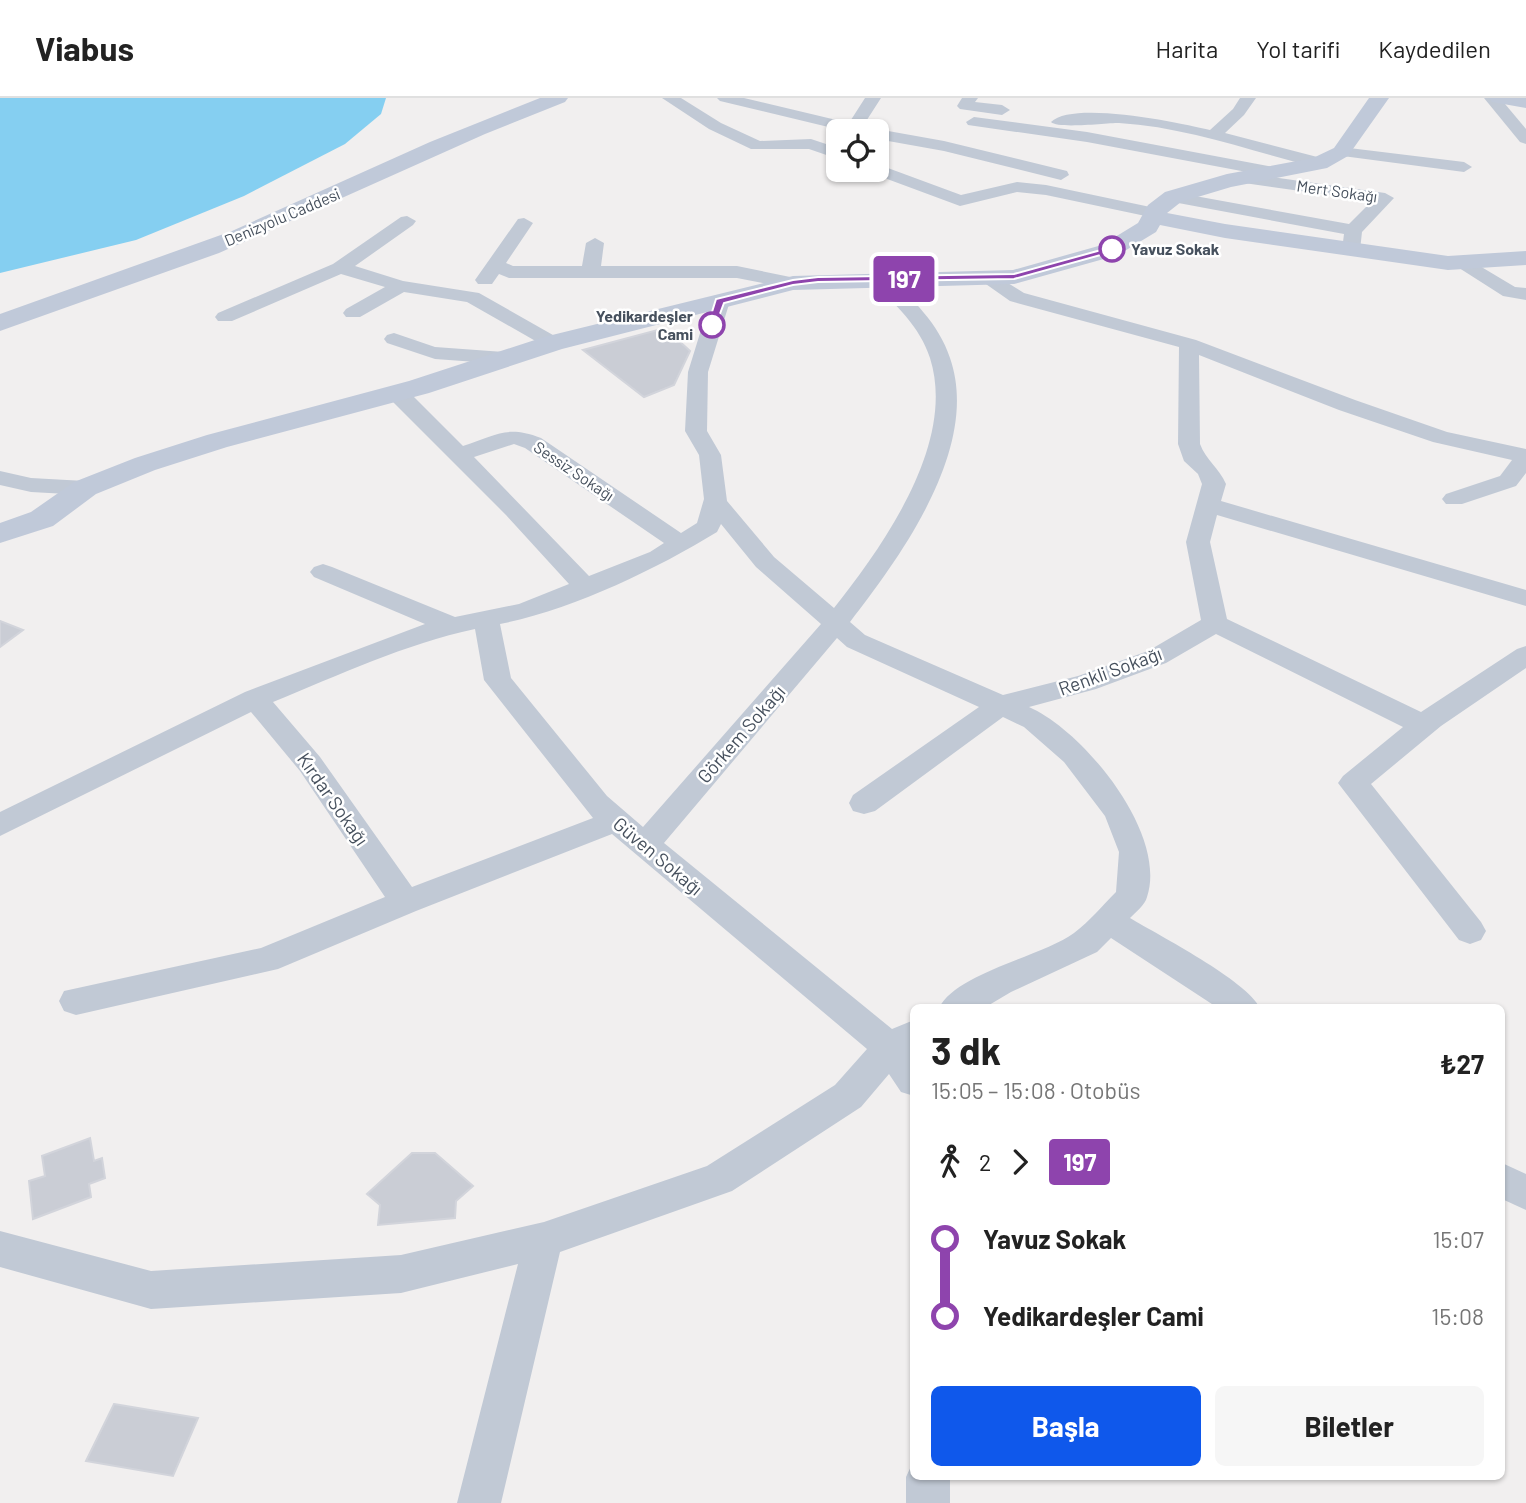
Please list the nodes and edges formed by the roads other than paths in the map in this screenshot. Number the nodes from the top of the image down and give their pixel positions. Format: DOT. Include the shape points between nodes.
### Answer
graph roads {
  1 [pos="558,98"];
  2 [pos="670,98"];
  3 [pos="726,98"];
  4 [pos="873,98"];
  5 [pos="970,98"];
  6 [pos="1248,98"];
  7 [pos="1379,98"];
  8 [pos="1492,98"];
  9 [pos="1499,98"];
  10 [pos="1526,102"];
  11 [pos="863,119"];
  12 [pos="826,122"];
  13 [pos="974,122"];
  14 [pos="1004,125"];
  15 [pos="1049,130"];
  16 [pos="889,136"];
  17 [pos="1213,136"];
  18 [pos="1102,139"];
  19 [pos="1526,139"];
  20 [pos="826,150"];
  21 [pos="1330,158"];
  22 [pos="1071,166"];
  23 [pos="1464,167"];
  24 [pos="1273,172"];
  25 [pos="889,174"];
  26 [pos="1244,178"];
  27 [pos="1046,190"];
  28 [pos="1160,209"];
  29 [pos="407,221"];
  30 [pos="524,223"];
  31 [pos="1352,240"];
  32 [pos="595,243"];
  33 [pos="1526,258"];
  34 [pos="1463,262"];
  35 [pos="496,265"];
  36 [pos="340,268"];
  37 [pos="591,272"];
  38 [pos="990,278"];
  39 [pos="879,279"];
  40 [pos="793,283"];
  41 [pos="401,286"];
  42 [pos="1526,294"];
  43 [pos="472,297"];
  44 [pos="720,301"];
  45 [pos="353,313"];
  46 [pos="225,317"];
  47 [pos="0,323"];
  48 [pos="394,339"];
  49 [pos="552,343"];
  50 [pos="1189,344"];
  51 [pos="504,358"];
  52 [pos="397,393"];
  53 [pos="459,455"];
  54 [pos="1526,457"];
  55 [pos="0,478"];
  56 [pos="85,488"];
  57 [pos="1454,499"];
  58 [pos="715,502"];
  59 [pos="1208,505"];
  60 [pos="0,534"];
  61 [pos="681,544"];
  62 [pos="323,572"];
  63 [pos="585,587"];
  64 [pos="1526,598"];
  65 [pos="486,619"];
  66 [pos="836,623"];
  67 [pos="1215,623"];
  68 [pos="453,626"];
  69 [pos="1526,654"];
  70 [pos="255,699"];
  71 [pos="1001,705"];
  72 [pos="1424,725"];
  73 [pos="864,803"];
  74 [pos="616,821"];
  75 [pos="0,825"];
  76 [pos="645,845"];
  77 [pos="405,902"];
  78 [pos="1108,920"];
  79 [pos="1470,931"];
  80 [pos="76,1001"];
  81 [pos="963,1004"];
  82 [pos="1238,1004"];
  83 [pos="902,1041"];
  84 [pos="910,1068"];
  85 [pos="1505,1182"];
  86 [pos="1526,1192"];
  87 [pos="544,1240"];
  88 [pos="0,1249"];
  89 [pos="928,1480"];
  90 [pos="479,1503"];
  91 [pos="928,1503"];
  1 -- 47 [label="main road, Denizyolu Caddesi" via="459,136 241,236"];
  2 -- 20 [label="street" via="715,127 757,146 811,144"];
  3 -- 12 [label="street"];
  4 -- 11 [label="street"];
  5 -- 14 [label="street" via="965,106 1005,111"];
  6 -- 17 [label="street"];
  7 -- 21 [label="main road"];
  8 -- 19 [label="street"];
  9 -- 10 [label="main road"];
  13 -- 14 [label="street"];
  14 -- 15 [label="street"];
  15 -- 17 [label="street" via="1056,123 1081,117 1105,117"];
  15 -- 18 [label="street"];
  16 -- 22 [label="street"];
  17 -- 21 [label="street"];
  18 -- 22 [label="street"];
  18 -- 24 [label="street"];
  21 -- 23 [label="street"];
  21 -- 24 [label="main road"];
  22 -- 27 [label="street"];
  24 -- 26 [label="main road"];
  25 -- 27 [label="street" via="960,201 1017,187"];
  26 -- 28 [label="main road"];
  26 -- 31 [label="street, Mert Sokağı" via="1385,198"];
  27 -- 28 [label="street"];
  28 -- 31 [label="main road"];
  28 -- 38 [label="main road" via="1148,227 1110,250 1014,276"];
  29 -- 36 [label="street"];
  30 -- 35 [label="street"];
  31 -- 34 [label="main road" via="1448,263"];
  32 -- 37 [label="street"];
  33 -- 34 [label="main road"];
  34 -- 42 [label="street" via="1510,292"];
  35 -- 37 [label="street" via="509,272"];
  35 -- 43 [label="street"];
  36 -- 41 [label="street"];
  36 -- 46 [label="street"];
  37 -- 40 [label="street" via="737,272"];
  38 -- 39 [label="main road"];
  38 -- 50 [label="street" via="1017,297"];
  39 -- 40 [label="main road"];
  39 -- 66 [label="street, Görkem Sokağı" via="908,305 934,345 944,372 945,398 926,488 891,547"];
  40 -- 44 [label="main road"];
  41 -- 43 [label="street"];
  41 -- 45 [label="street"];
  43 -- 49 [label="street"];
  44 -- 49 [label="main road"];
  44 -- 58 [label="street" via="698,372 695,431 710,455"];
  48 -- 51 [label="street" via="419,351"];
  49 -- 51 [label="main road"];
  50 -- 54 [label="street" via="1441,437"];
  50 -- 59 [label="street" via="1189,444 1195,461 1208,470 1214,484"];
  51 -- 52 [label="main road"];
  52 -- 53 [label="street"];
  52 -- 56 [label="main road" via="217,441"];
  53 -- 61 [label="street, Sessiz Sokağı" via="515,436 533,443"];
  53 -- 63 [label="street"];
  54 -- 57 [label="street" via="1508,481"];
  55 -- 56 [label="street"];
  56 -- 60 [label="main road" via="43,519"];
  58 -- 61 [label="street" via="708,527"];
  58 -- 66 [label="street" via="765,562"];
  59 -- 64 [label="street"];
  59 -- 67 [label="street" via="1198,542"];
  61 -- 63 [label="street"];
  62 -- 68 [label="street"];
  63 -- 65 [label="street" via="525,611"];
  65 -- 68 [label="street"];
  65 -- 74 [label="street, Güven Sokağı" via="498,680 596,804"];
  66 -- 71 [label="street" via="856,641"];
  66 -- 76 [label="street, Görkem Sokağı"];
  67 -- 71 [label="street, Renkli Sokağı" via="1157,657 1086,683"];
  67 -- 72 [label="street"];
  68 -- 70 [label="street" via="387,646"];
  69 -- 72 [label="street"];
  70 -- 75 [label="street"];
  70 -- 77 [label="street, Kırdar Sokağı" via="310,764"];
  71 -- 73 [label="street"];
  71 -- 78 [label="street" via="1034,720 1074,755 1118,812 1134,852 1132,896"];
  72 -- 79 [label="street" via="1353,783"];
  74 -- 76 [label="street, Güven Sokağı"];
  74 -- 77 [label="street"];
  76 -- 83 [label="street, Güven Sokağı"];
  77 -- 80 [label="street" via="266,960"];
  78 -- 81 [label="street" via="1085,943"];
  78 -- 82 [label="street"];
  83 -- 84 [label="street, Güven Sokağı"];
  83 -- 87 [label="street" via="848,1096 719,1179"];
  85 -- 86 [label="street"];
  87 -- 88 [label="street" via="401,1273 151,1290"];
  87 -- 90 [label="street"];
  89 -- 91 [label="street"];
}
